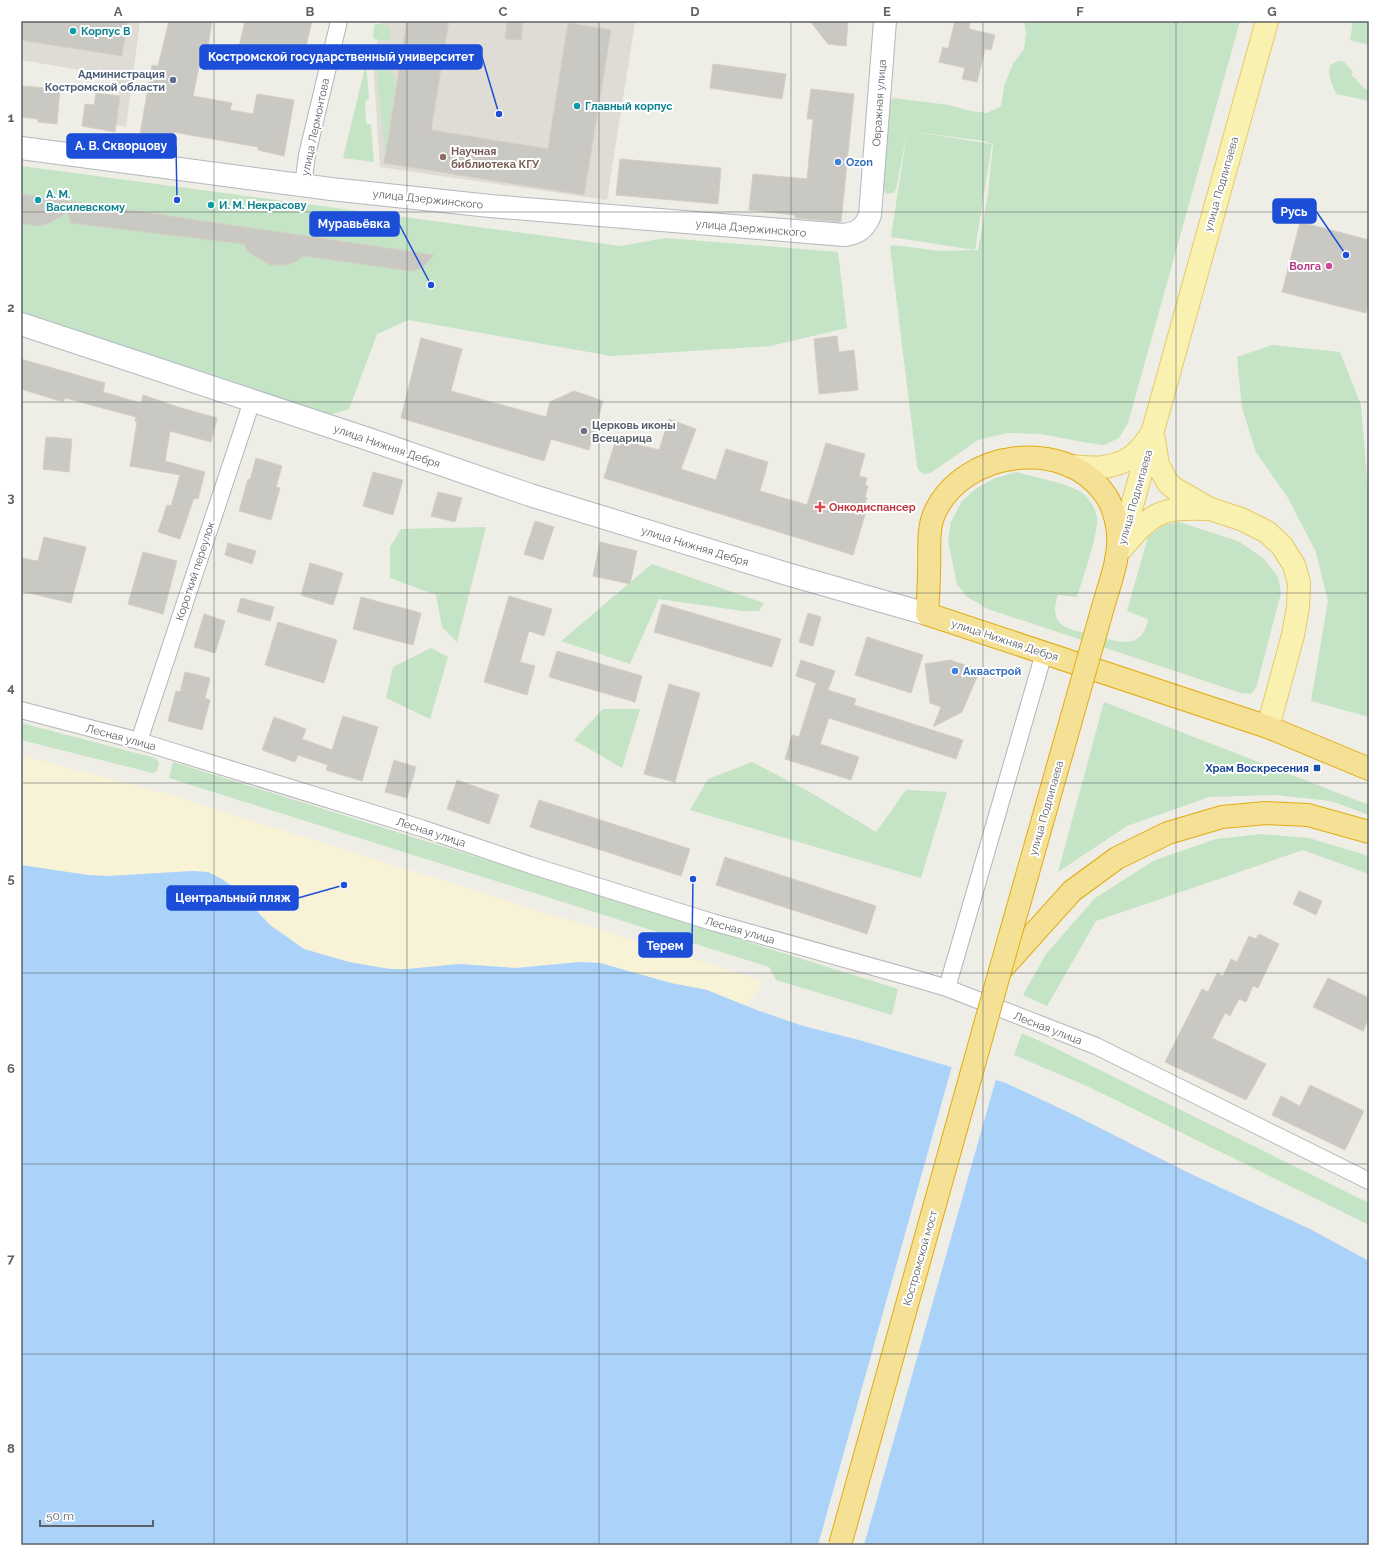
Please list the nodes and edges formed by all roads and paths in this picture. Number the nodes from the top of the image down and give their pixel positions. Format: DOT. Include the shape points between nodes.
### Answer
graph roads {
  1 [pos="339,21"];
  2 [pos="885,21"];
  3 [pos="1267,21"];
  4 [pos="21,148"];
  5 [pos="303,185"];
  6 [pos="836,235"];
  7 [pos="21,324"];
  8 [pos="252,401"];
  9 [pos="1153,432"];
  10 [pos="1070,466"];
  11 [pos="1210,509"];
  12 [pos="1119,552"];
  13 [pos="928,614"];
  14 [pos="1044,653"];
  15 [pos="21,710"];
  16 [pos="1268,727"];
  17 [pos="139,741"];
  18 [pos="1369,769"];
  19 [pos="1369,832"];
  20 [pos="1000,971"];
  21 [pos="946,988"];
  22 [pos="1369,1181"];
  23 [pos="840,1545"];
  1 -- 5 [label="street, улица Лермонтова"];
  2 -- 6 [label="street, Овражная улица" via="870,215 866,224 857,231"];
  3 -- 9 [label="main road, улица Подлипаева"];
  4 -- 5 [label="street, улица Дзержинского"];
  5 -- 6 [label="street, улица Дзержинского" via="490,206"];
  7 -- 8 [label="street, улица Нижняя Дебря"];
  8 -- 13 [label="street, улица Нижняя Дебря" via="530,495 787,574"];
  8 -- 17 [label="street, Короткий переулок"];
  9 -- 10 [label="main road" via="1141,448 1119,463 1102,467"];
  9 -- 11 [label="main road" via="1158,465 1168,483"];
  9 -- 12 [label="main road, улица Подлипаева"];
  10 -- 12 [label="highway" via="1084,473 1105,493 1118,532"];
  10 -- 13 [label="highway" via="1025,457 1003,459 984,465 952,488 935,512 930,527"];
  11 -- 12 [label="main road" via="1173,509 1159,513 1133,535"];
  11 -- 16 [label="main road" via="1241,519 1266,532 1282,546 1294,565 1299,583 1293,635"];
  12 -- 20 [label="highway, улица Подлипаева, bridge"];
  13 -- 14 [label="highway, улица Нижняя Дебря"];
  14 -- 16 [label="highway, улица Нижняя Дебря"];
  14 -- 21 [label="street"];
  15 -- 17 [label="street, Лесная улица"];
  16 -- 18 [label="highway, улица Нижняя Дебря"];
  17 -- 21 [label="street, Лесная улица" via="712,922"];
  19 -- 20 [label="highway" via="1308,815 1266,813 1222,817 1168,833 1117,858 1072,891"];
  20 -- 23 [label="highway, Костромской мост, bridge"];
  21 -- 22 [label="street, Лесная улица" via="1096,1046"];
}
